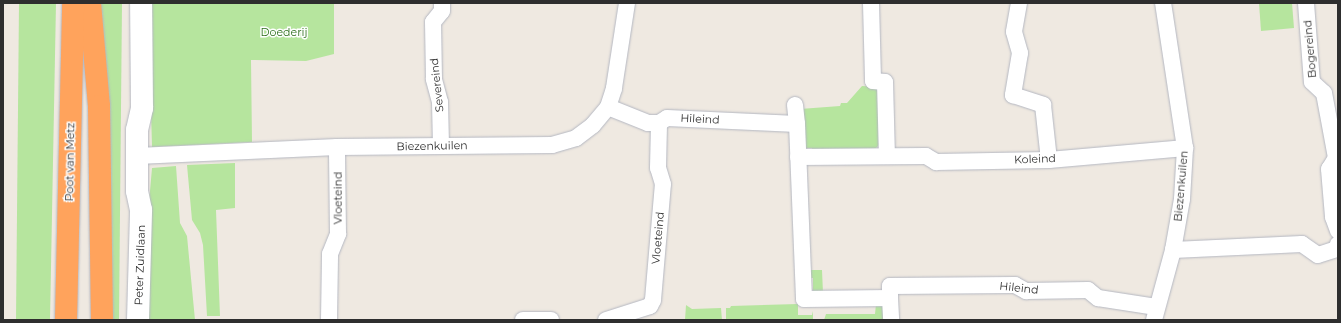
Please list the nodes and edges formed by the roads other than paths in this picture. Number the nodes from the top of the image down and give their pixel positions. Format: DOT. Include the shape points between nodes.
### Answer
graph roads {
  1 [pos="73,3"];
  2 [pos="90,3"];
  3 [pos="141,3"];
  4 [pos="442,3"];
  5 [pos="627,3"];
  6 [pos="871,3"];
  7 [pos="1019,3"];
  8 [pos="1163,3"];
  9 [pos="1306,3"];
  10 [pos="796,105"];
  11 [pos="608,107"];
  12 [pos="659,123"];
  13 [pos="797,124"];
  14 [pos="441,146"];
  15 [pos="337,147"];
  16 [pos="1185,148"];
  17 [pos="143,156"];
  18 [pos="887,156"];
  19 [pos="798,157"];
  20 [pos="1048,160"];
  21 [pos="1338,230"];
  22 [pos="1338,244"];
  23 [pos="1173,250"];
  24 [pos="890,298"];
  25 [pos="1155,314"];
  26 [pos="66,320"];
  27 [pos="102,320"];
  28 [pos="138,320"];
  29 [pos="329,320"];
  30 [pos="523,320"];
  31 [pos="551,320"];
  32 [pos="606,320"];
  33 [pos="891,320"];
  1 -- 26 [label="highway, Poot van Metz"];
  2 -- 27 [label="highway" via="99,122"];
  3 -- 17 [label="street, Peter Zuidlaan" via="142,108 148,128"];
  4 -- 14 [label="street, Severeind" via="442,11 433,22 434,79 440,102"];
  5 -- 11 [label="street, Biezenkuilen" via="614,88"];
  6 -- 18 [label="street" via="873,81 885,82"];
  7 -- 20 [label="street" via="1014,32 1020,54 1013,95 1042,105"];
  8 -- 16 [label="street, Biezenkuilen"];
  9 -- 21 [label="street, Bogereind" via="1312,82 1324,93 1336,158 1329,168 1332,217"];
  10 -- 13 [label="street"];
  11 -- 12 [label="street, Hileind" via="648,122"];
  11 -- 14 [label="street, Biezenkuilen" via="593,125 576,138 552,145"];
  12 -- 13 [label="street, Hileind" via="667,118"];
  12 -- 32 [label="street, Vloeteind" via="658,168 663,184 653,300 650,306"];
  13 -- 19 [label="street"];
  14 -- 15 [label="street, Biezenkuilen"];
  15 -- 17 [label="street, Biezenkuilen"];
  15 -- 29 [label="street, Vloeteind" via="338,234 330,254"];
  16 -- 20 [label="street, Koleind"];
  16 -- 23 [label="street, Biezenkuilen" via="1182,199"];
  17 -- 28 [label="street, Peter Zuidlaan" via="148,192 142,210"];
  18 -- 19 [label="street, Koleind"];
  18 -- 20 [label="street, Koleind" via="926,156 936,162"];
  19 -- 24 [label="street" via="804,299"];
  22 -- 23 [label="street" via="1337,249 1318,255 1302,244"];
  23 -- 25 [label="street, Biezenkuilen"];
  24 -- 25 [label="street, Hileind" via="890,286 1015,285 1026,291 1088,290 1098,298"];
  24 -- 33 [label="street"];
  30 -- 31 [label="street"];
}
